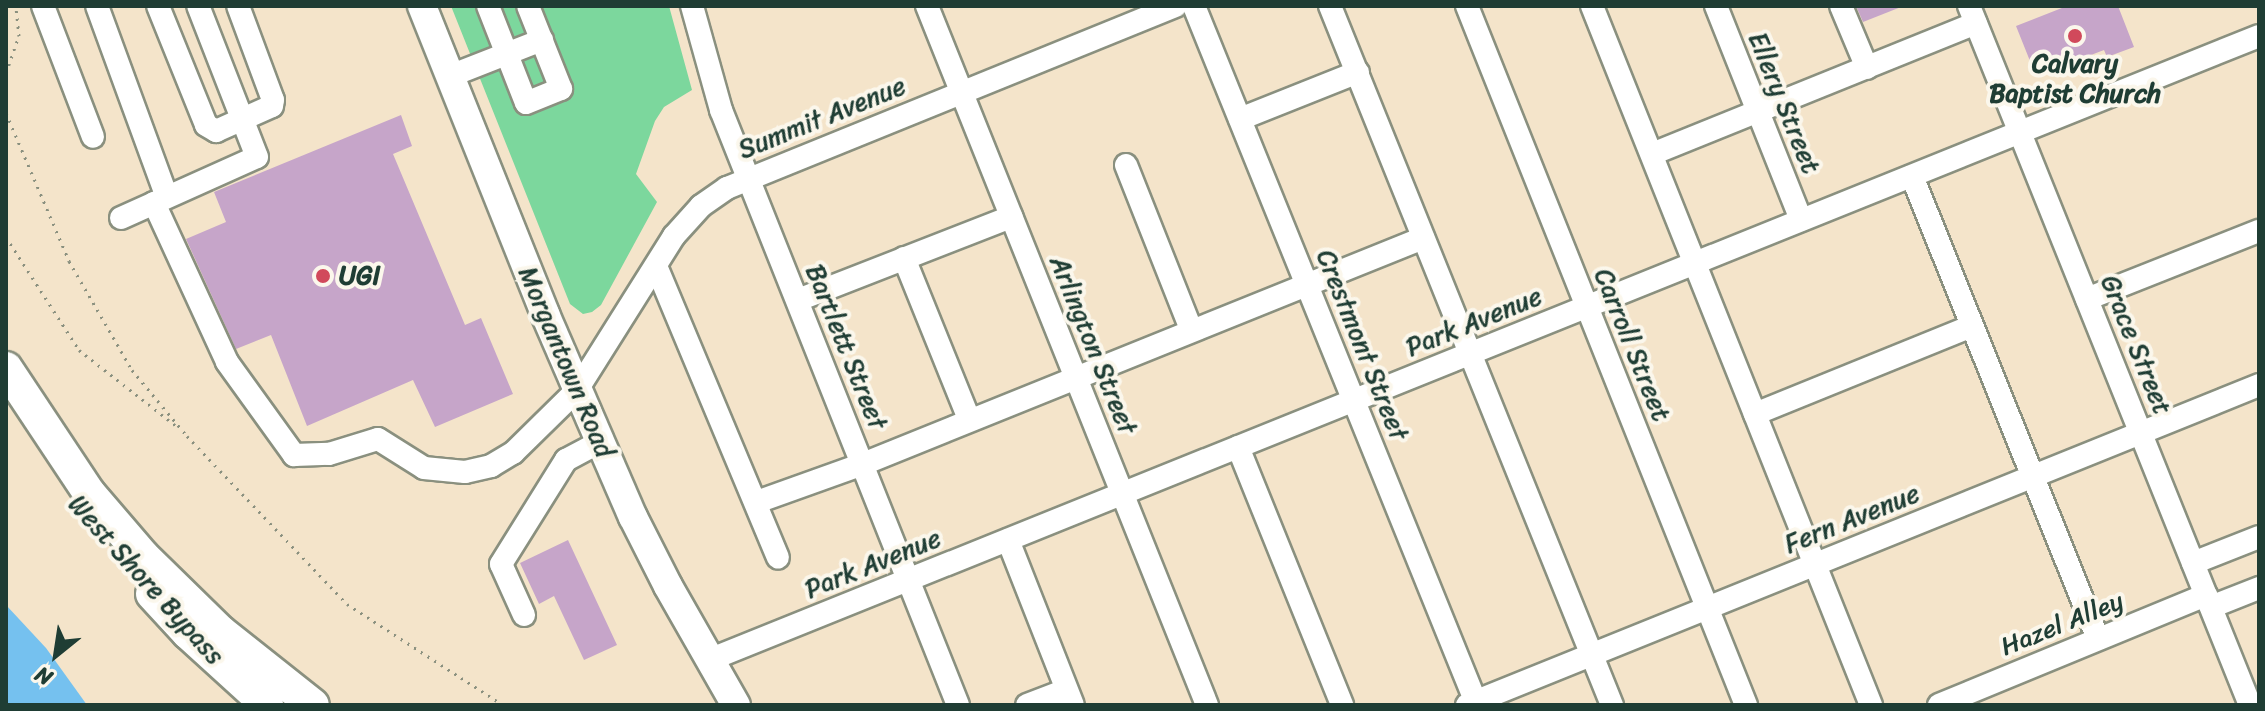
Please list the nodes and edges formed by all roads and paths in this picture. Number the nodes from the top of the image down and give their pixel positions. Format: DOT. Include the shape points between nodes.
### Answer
graph roads {
  1 [pos="16,6"];
  2 [pos="43,6"];
  3 [pos="97,6"];
  4 [pos="158,6"];
  5 [pos="198,6"];
  6 [pos="238,6"];
  7 [pos="422,6"];
  8 [pos="488,6"];
  9 [pos="528,6"];
  10 [pos="692,6"];
  11 [pos="927,6"];
  12 [pos="1175,6"];
  13 [pos="1194,6"];
  14 [pos="1330,6"];
  15 [pos="1467,6"];
  16 [pos="1592,6"];
  17 [pos="1716,6"];
  18 [pos="1841,6"];
  19 [pos="1973,14"];
  20 [pos="2259,36"];
  21 [pos="542,40"];
  22 [pos="507,53"];
  23 [pos="1867,68"];
  24 [pos="1358,72"];
  25 [pos="6,73"];
  26 [pos="450,76"];
  27 [pos="961,91"];
  28 [pos="1756,112"];
  29 [pos="6,113"];
  30 [pos="1240,119"];
  31 [pos="242,120"];
  32 [pos="2021,132"];
  33 [pos="93,137"];
  34 [pos="1652,154"];
  35 [pos="1126,165"];
  36 [pos="1912,176"];
  37 [pos="748,178"];
  38 [pos="161,200"];
  39 [pos="1011,217"];
  40 [pos="121,218"];
  41 [pos="1801,220"];
  42 [pos="2259,231"];
  43 [pos="6,237"];
  44 [pos="1423,238"];
  45 [pos="904,258"];
  46 [pos="1695,263"];
  47 [pos="656,266"];
  48 [pos="1306,283"];
  49 [pos="2087,299"];
  50 [pos="798,300"];
  51 [pos="1586,307"];
  52 [pos="1972,326"];
  53 [pos="1191,329"];
  54 [pos="1470,354"];
  55 [pos="6,368"];
  56 [pos="1075,376"];
  57 [pos="2259,385"];
  58 [pos="577,390"];
  59 [pos="1354,401"];
  60 [pos="6,410"];
  61 [pos="1755,414"];
  62 [pos="969,419"];
  63 [pos="181,430"];
  64 [pos="2141,433"];
  65 [pos="600,442"];
  66 [pos="1238,447"];
  67 [pos="863,464"];
  68 [pos="2031,477"];
  69 [pos="1123,494"];
  70 [pos="757,502"];
  71 [pos="2259,537"];
  72 [pos="1008,540"];
  73 [pos="778,558"];
  74 [pos="2193,563"];
  75 [pos="1814,565"];
  76 [pos="910,579"];
  77 [pos="2259,588"];
  78 [pos="2208,601"];
  79 [pos="1707,608"];
  80 [pos="524,615"];
  81 [pos="2098,639"];
  82 [pos="1592,655"];
  83 [pos="709,660"];
  84 [pos="1070,697"];
  85 [pos="1473,704"];
  86 [pos="267,705"];
  87 [pos="313,705"];
  88 [pos="503,705"];
  89 [pos="736,705"];
  90 [pos="958,705"];
  91 [pos="1027,705"];
  92 [pos="1207,705"];
  93 [pos="1342,705"];
  94 [pos="1612,705"];
  95 [pos="1746,705"];
  96 [pos="1871,705"];
  97 [pos="1939,705"];
  98 [pos="2250,705"];
  1 -- 25 [label="path" via="19,36"];
  2 -- 33 [label="street"];
  3 -- 38 [label="street"];
  4 -- 31 [label="street" via="206,125 216,131"];
  5 -- 31 [label="street"];
  6 -- 31 [label="street" via="273,100 265,111"];
  7 -- 26 [label="main road, Morgantown Road"];
  8 -- 22 [label="street"];
  9 -- 21 [label="street"];
  10 -- 37 [label="street, Bartlett Street" via="721,110"];
  11 -- 27 [label="street, Arlington Street"];
  12 -- 27 [label="street, Summit Avenue"];
  13 -- 30 [label="street, Crestmont Street"];
  14 -- 24 [label="street"];
  15 -- 51 [label="street, Carroll Street"];
  16 -- 34 [label="street"];
  17 -- 28 [label="street, Ellery Street"];
  18 -- 23 [label="street"];
  19 -- 23 [label="street"];
  19 -- 32 [label="street, Grace Street"];
  20 -- 32 [label="street, Park Avenue"];
  21 -- 22 [label="street"];
  21 -- 22 [label="street" via="561,89 526,103"];
  22 -- 26 [label="street"];
  23 -- 28 [label="street"];
  24 -- 30 [label="street"];
  24 -- 44 [label="street"];
  26 -- 58 [label="main road, Morgantown Road"];
  27 -- 37 [label="street, Summit Avenue"];
  27 -- 39 [label="street, Arlington Street"];
  28 -- 34 [label="street"];
  28 -- 41 [label="street, Ellery Street"];
  29 -- 63 [label="path" via="69,261 132,370"];
  30 -- 48 [label="street, Crestmont Street"];
  31 -- 38 [label="street" via="257,157"];
  32 -- 36 [label="street, Park Avenue"];
  32 -- 49 [label="street, Grace Street"];
  34 -- 46 [label="street"];
  35 -- 53 [label="street"];
  36 -- 41 [label="street, Park Avenue"];
  36 -- 52 [label="street"];
  37 -- 47 [label="street, Summit Avenue" via="687,220"];
  37 -- 50 [label="street, Bartlett Street"];
  38 -- 40 [label="street"];
  38 -- 58 [label="street, Summit Avenue" via="227,362 294,455 329,454 378,439 424,468 465,472 513,453"];
  39 -- 45 [label="street"];
  39 -- 56 [label="street, Arlington Street"];
  41 -- 46 [label="street, Park Avenue"];
  42 -- 49 [label="street"];
  43 -- 63 [label="path" via="79,350"];
  44 -- 48 [label="street"];
  44 -- 54 [label="street"];
  45 -- 50 [label="street"];
  45 -- 62 [label="street"];
  46 -- 51 [label="street, Park Avenue"];
  46 -- 61 [label="street"];
  47 -- 58 [label="street, Summit Avenue"];
  47 -- 70 [label="street"];
  48 -- 53 [label="street"];
  48 -- 59 [label="street, Crestmont Street"];
  49 -- 64 [label="street, Grace Street"];
  50 -- 67 [label="street, Bartlett Street"];
  51 -- 54 [label="street, Park Avenue"];
  51 -- 79 [label="street, Carroll Street"];
  52 -- 61 [label="street"];
  52 -- 68 [label="street"];
  53 -- 56 [label="street"];
  54 -- 59 [label="street, Park Avenue"];
  54 -- 82 [label="street"];
  55 -- 87 [label="highway, West Shore Bypass" via="89,493 143,556 221,632"];
  56 -- 62 [label="street"];
  56 -- 69 [label="street, Arlington Street"];
  57 -- 64 [label="street, Fern Avenue"];
  58 -- 65 [label="main road, Morgantown Road"];
  59 -- 66 [label="street, Park Avenue"];
  59 -- 85 [label="street, Crestmont Street"];
  60 -- 86 [label="highway, West Shore Bypass" via="97,534 188,633"];
  61 -- 75 [label="street"];
  62 -- 67 [label="street"];
  63 -- 88 [label="path" via="347,604"];
  64 -- 68 [label="street, Fern Avenue"];
  64 -- 74 [label="street, Grace Street"];
  65 -- 80 [label="street" via="566,460 501,564"];
  65 -- 83 [label="main road, Morgantown Road" via="650,552"];
  66 -- 69 [label="street, Park Avenue"];
  66 -- 93 [label="street"];
  67 -- 70 [label="street"];
  67 -- 76 [label="street, Bartlett Street"];
  68 -- 75 [label="street, Fern Avenue"];
  68 -- 81 [label="street"];
  69 -- 72 [label="street, Park Avenue"];
  69 -- 92 [label="street, Arlington Street"];
  70 -- 73 [label="street"];
  71 -- 74 [label="street"];
  72 -- 76 [label="street, Park Avenue"];
  72 -- 84 [label="street"];
  74 -- 78 [label="street, Grace Street"];
  75 -- 79 [label="street, Fern Avenue"];
  75 -- 96 [label="street"];
  76 -- 83 [label="street, Park Avenue"];
  76 -- 90 [label="street, Bartlett Street"];
  77 -- 78 [label="street, Hazel Alley"];
  78 -- 81 [label="street, Hazel Alley"];
  78 -- 98 [label="street, Grace Street"];
  79 -- 82 [label="street, Fern Avenue"];
  79 -- 95 [label="street, Carroll Street"];
  81 -- 97 [label="street, Hazel Alley"];
  82 -- 85 [label="street, Fern Avenue"];
  82 -- 94 [label="street"];
  83 -- 89 [label="main road, Morgantown Road"];
  84 -- 91 [label="street"];
}
